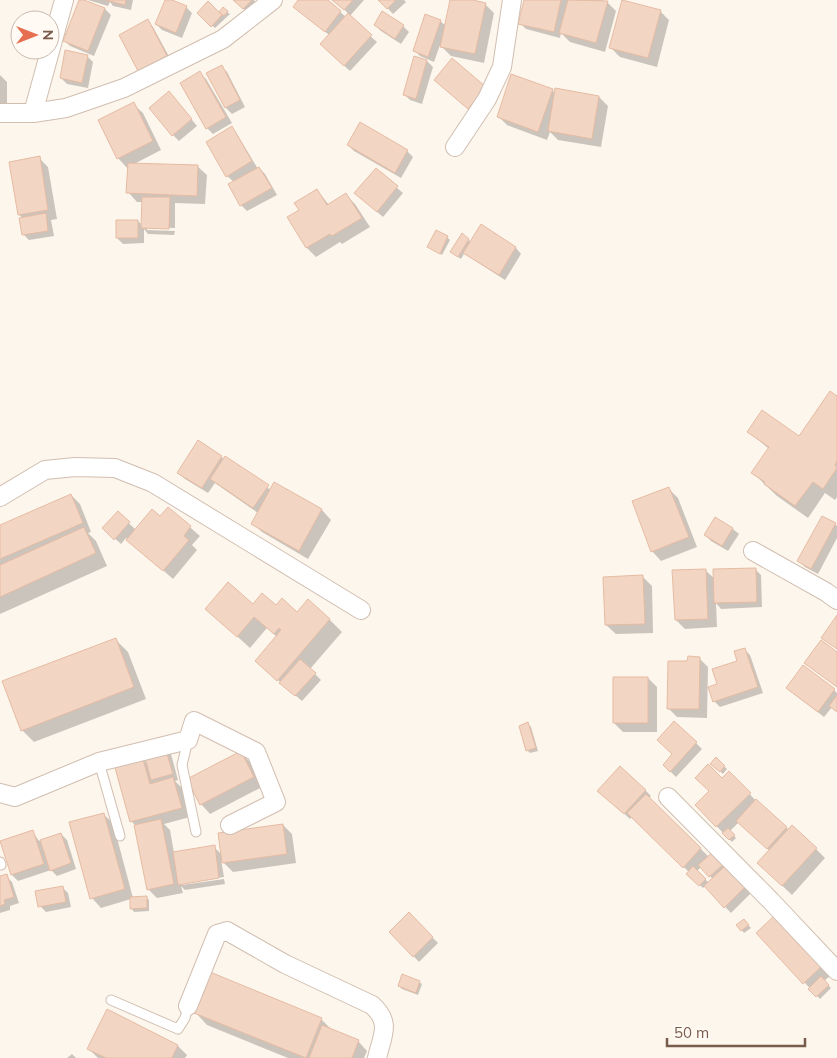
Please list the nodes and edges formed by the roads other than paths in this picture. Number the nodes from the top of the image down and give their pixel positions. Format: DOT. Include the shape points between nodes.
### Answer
graph roads {
  1 [pos="64,0"];
  2 [pos="273,0"];
  3 [pos="512,0"];
  4 [pos="0,113"];
  5 [pos="34,113"];
  6 [pos="454,147"];
  7 [pos="0,497"];
  8 [pos="752,552"];
  9 [pos="837,600"];
  10 [pos="361,610"];
  11 [pos="188,740"];
  12 [pos="99,762"];
  13 [pos="0,793"];
  14 [pos="668,797"];
  15 [pos="230,824"];
  16 [pos="196,832"];
  17 [pos="120,836"];
  18 [pos="837,971"];
  19 [pos="111,1000"];
  20 [pos="188,1006"];
  21 [pos="377,1058"];
  1 -- 5 [label="street"];
  2 -- 5 [label="street" via="224,39 133,84 66,108"];
  3 -- 6 [label="street" via="502,67 487,99"];
  4 -- 5 [label="street"];
  7 -- 10 [label="street" via="45,470 75,466 115,468 153,483"];
  8 -- 9 [label="street"];
  11 -- 12 [label="street"];
  11 -- 15 [label="street" via="194,721 256,752 276,802"];
  11 -- 16 [label="lane" via="182,765"];
  12 -- 13 [label="street" via="15,797"];
  12 -- 17 [label="lane"];
  14 -- 18 [label="street"];
  19 -- 20 [label="lane" via="178,1029"];
  20 -- 21 [label="street" via="217,934 227,931 285,964 372,1005 383,1016 384,1025"];
}
